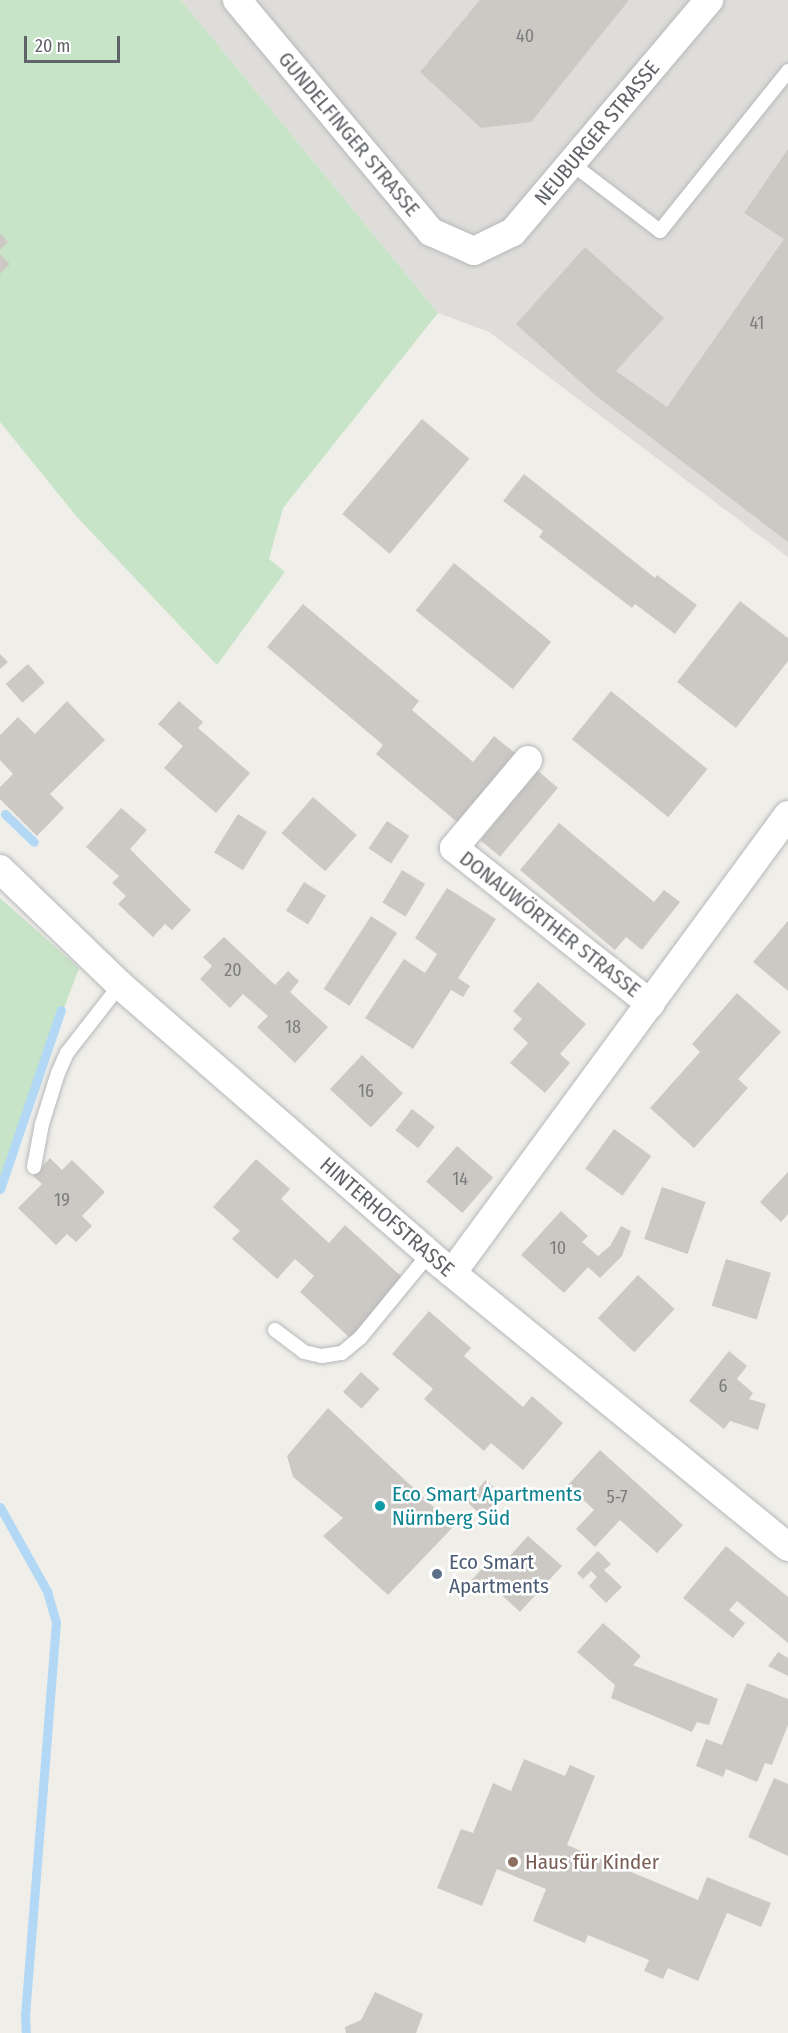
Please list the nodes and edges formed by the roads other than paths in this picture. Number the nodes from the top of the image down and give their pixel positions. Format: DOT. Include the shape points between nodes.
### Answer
graph roads {
  1 [pos="237,0"];
  2 [pos="710,0"];
  3 [pos="788,71"];
  4 [pos="571,163"];
  5 [pos="474,251"];
  6 [pos="528,760"];
  7 [pos="788,815"];
  8 [pos="0,869"];
  9 [pos="120,986"];
  10 [pos="651,1004"];
  11 [pos="34,1167"];
  12 [pos="429,1254"];
  13 [pos="452,1273"];
  14 [pos="275,1330"];
  15 [pos="788,1547"];
  1 -- 5 [label="street, GUNDELFINGER STRASSE" via="431,232"];
  2 -- 4 [label="street, NEUBURGER STRASSE"];
  3 -- 4 [label="lane" via="660,231"];
  4 -- 5 [label="street, NEUBURGER STRASSE" via="513,232"];
  6 -- 10 [label="street, DONAUWÖRTHER STRASSE" via="454,848"];
  7 -- 10 [label="street, DONAUWÖRTHER STRASSE"];
  8 -- 9 [label="street, HINTERHOFSTRASSE"];
  9 -- 11 [label="lane" via="74,1044 58,1073"];
  9 -- 12 [label="street, HINTERHOFSTRASSE"];
  10 -- 13 [label="street, DONAUWÖRTHER STRASSE"];
  12 -- 13 [label="street, HINTERHOFSTRASSE"];
  12 -- 14 [label="lane" via="360,1338 342,1353 322,1356 304,1352"];
  13 -- 15 [label="street, HINTERHOFSTRASSE"];
}
